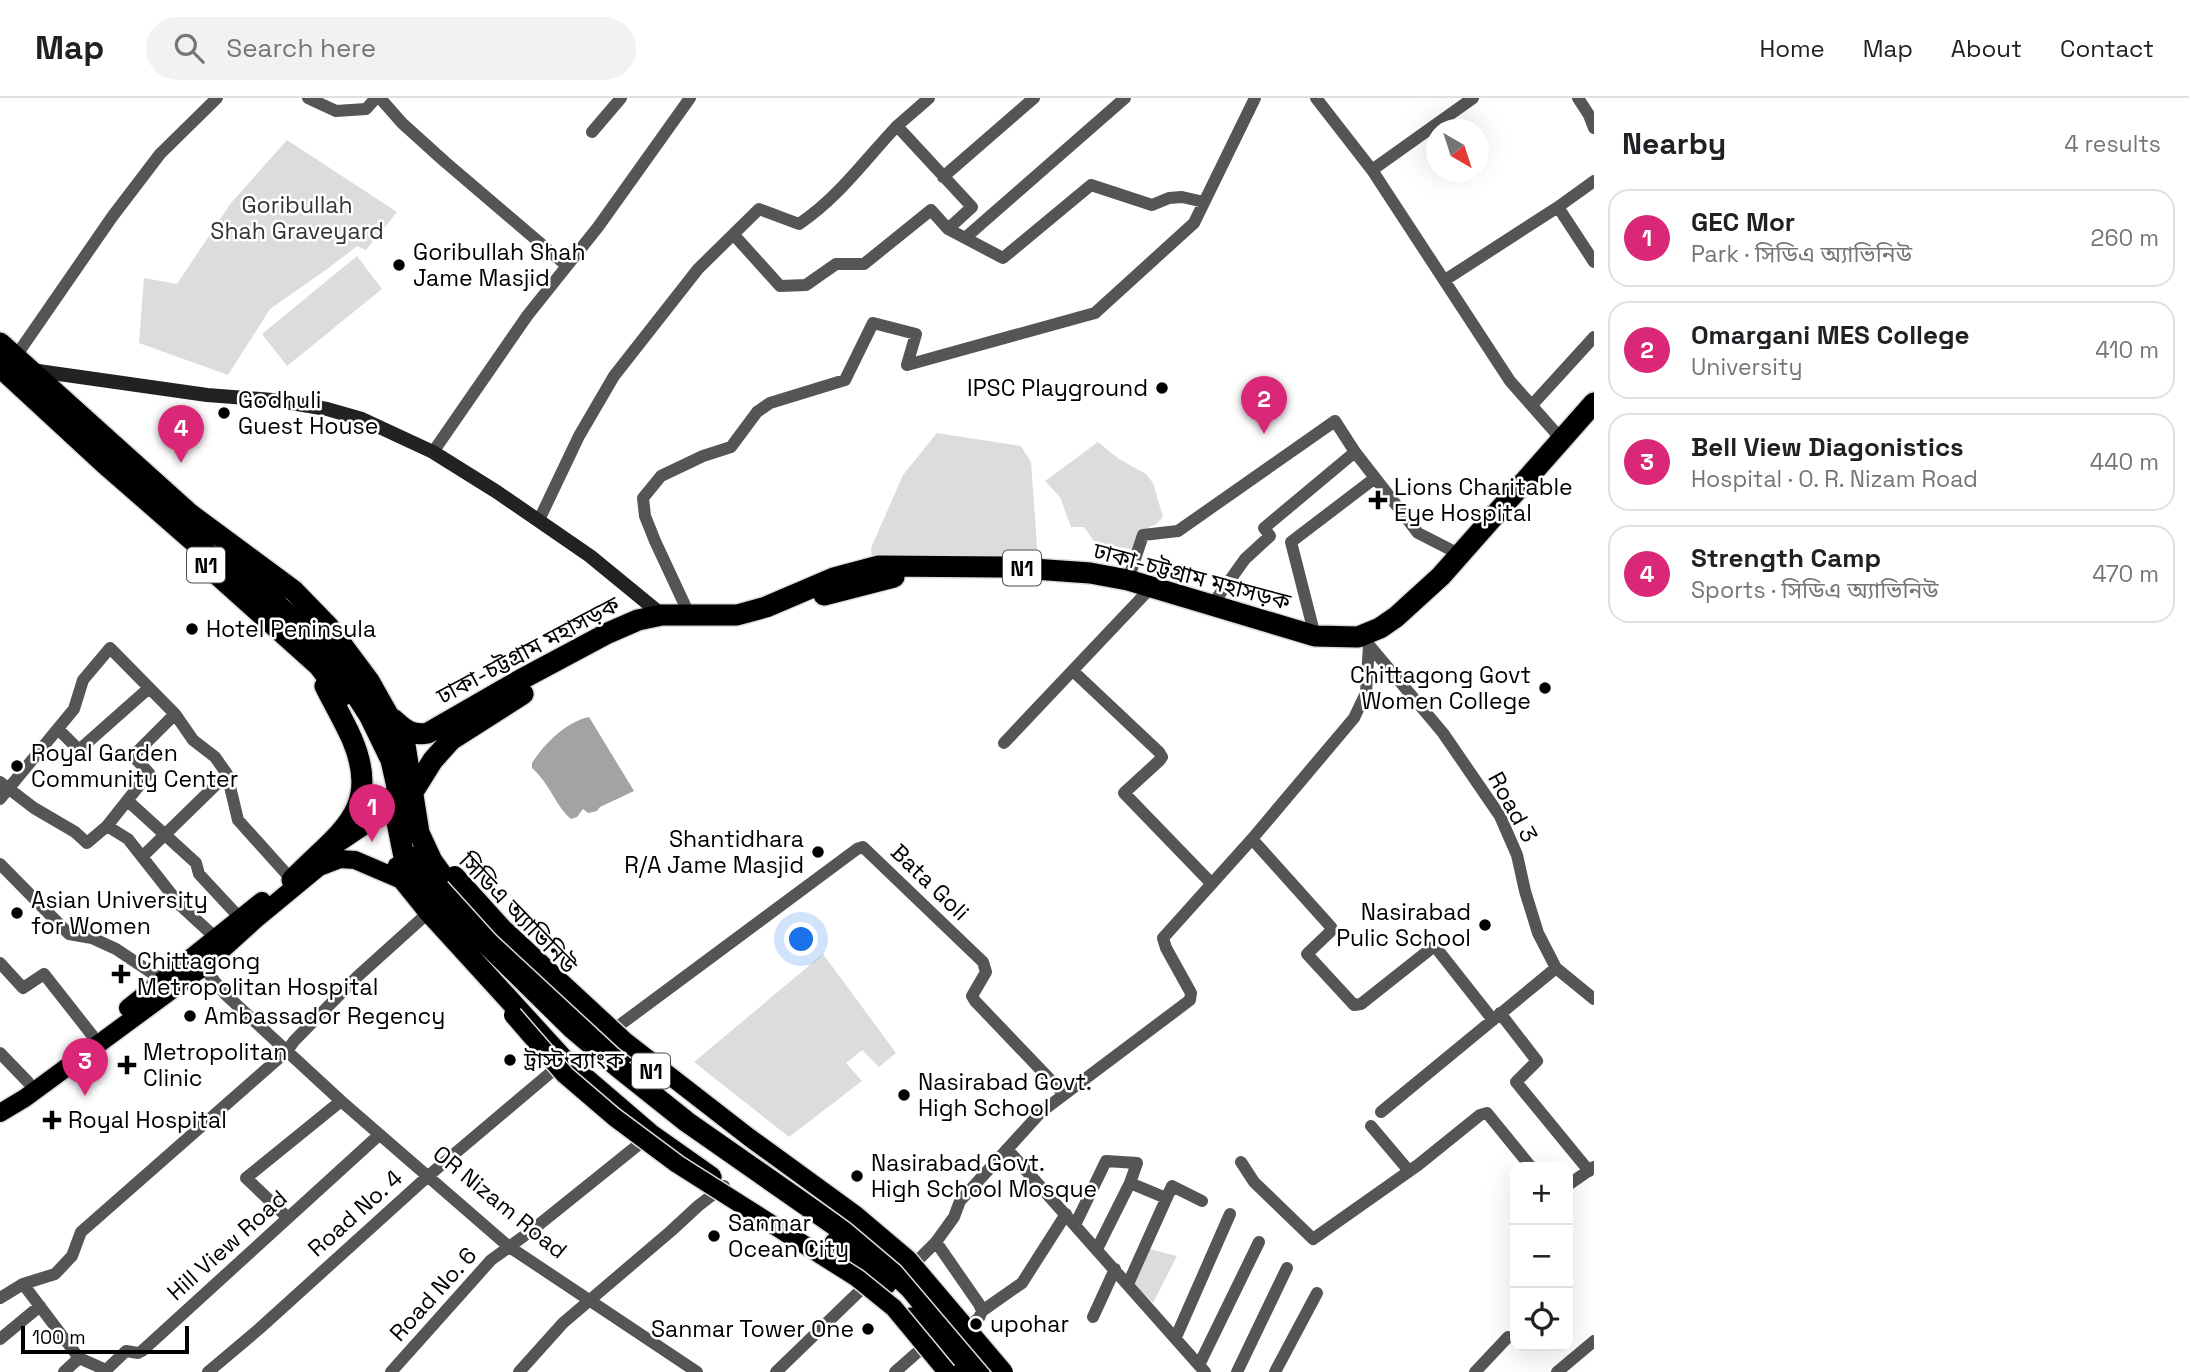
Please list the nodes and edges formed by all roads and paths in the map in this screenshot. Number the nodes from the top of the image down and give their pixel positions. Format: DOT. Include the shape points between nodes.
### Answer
graph roads {
  1 [pos="217,98"];
  2 [pos="308,98"];
  3 [pos="378,98"];
  4 [pos="621,98"];
  5 [pos="690,98"];
  6 [pos="929,98"];
  7 [pos="1034,98"];
  8 [pos="1125,98"];
  9 [pos="1255,98"];
  10 [pos="1316,98"];
  11 [pos="1473,98"];
  12 [pos="1578,98"];
  13 [pos="897,126"];
  14 [pos="1594,128"];
  15 [pos="592,132"];
  16 [pos="1372,170"];
  17 [pos="943,177"];
  18 [pos="1594,181"];
  19 [pos="1204,202"];
  20 [pos="1558,207"];
  21 [pos="948,229"];
  22 [pos="734,235"];
  23 [pos="965,238"];
  24 [pos="1594,262"];
  25 [pos="567,265"];
  26 [pos="1445,280"];
  27 [pos="1594,337"];
  28 [pos="9,359"];
  29 [pos="0,373"];
  30 [pos="0,384"];
  31 [pos="1594,403"];
  32 [pos="1532,405"];
  33 [pos="1594,416"];
  34 [pos="1562,440"];
  35 [pos="433,452"];
  36 [pos="1355,452"];
  37 [pos="94,472"];
  38 [pos="1375,478"];
  39 [pos="539,520"];
  40 [pos="1461,555"];
  41 [pos="1140,587"];
  42 [pos="1212,605"];
  43 [pos="689,614"];
  44 [pos="662,615"];
  45 [pos="1315,636"];
  46 [pos="1369,645"];
  47 [pos="319,666"];
  48 [pos="1073,671"];
  49 [pos="149,688"];
  50 [pos="387,713"];
  51 [pos="175,714"];
  52 [pos="59,730"];
  53 [pos="1004,743"];
  54 [pos="227,774"];
  55 [pos="5,785"];
  56 [pos="413,792"];
  57 [pos="0,799"];
  58 [pos="128,801"];
  59 [pos="386,811"];
  60 [pos="107,826"];
  61 [pos="419,832"];
  62 [pos="163,835"];
  63 [pos="1252,839"];
  64 [pos="142,857"];
  65 [pos="0,864"];
  66 [pos="292,880"];
  67 [pos="404,881"];
  68 [pos="1212,884"];
  69 [pos="429,912"];
  70 [pos="239,917"];
  71 [pos="217,939"];
  72 [pos="0,963"];
  73 [pos="203,967"];
  74 [pos="1556,968"];
  75 [pos="479,969"];
  76 [pos="164,981"];
  77 [pos="1594,999"];
  78 [pos="1497,1017"];
  79 [pos="92,1035"];
  80 [pos="606,1035"];
  81 [pos="287,1051"];
  82 [pos="0,1053"];
  83 [pos="565,1061"];
  84 [pos="28,1082"];
  85 [pos="1063,1093"];
  86 [pos="0,1101"];
  87 [pos="341,1101"];
  88 [pos="1381,1112"];
  89 [pos="0,1113"];
  90 [pos="1370,1126"];
  91 [pos="650,1134"];
  92 [pos="379,1135"];
  93 [pos="1007,1149"];
  94 [pos="1241,1162"];
  95 [pos="1527,1162"];
  96 [pos="1591,1169"];
  97 [pos="1409,1171"];
  98 [pos="427,1177"];
  99 [pos="1573,1182"];
  100 [pos="1130,1183"];
  101 [pos="724,1186"];
  102 [pos="1166,1198"];
  103 [pos="1202,1201"];
  104 [pos="1066,1214"];
  105 [pos="1230,1214"];
  106 [pos="288,1218"];
  107 [pos="1075,1225"];
  108 [pos="936,1242"];
  109 [pos="1259,1242"];
  110 [pos="508,1246"];
  111 [pos="1097,1249"];
  112 [pos="1287,1268"];
  113 [pos="908,1269"];
  114 [pos="1115,1269"];
  115 [pos="870,1281"];
  116 [pos="1128,1283"];
  117 [pos="23,1284"];
  118 [pos="1317,1293"];
  119 [pos="0,1298"];
  120 [pos="589,1301"];
  121 [pos="40,1306"];
  122 [pos="982,1311"];
  123 [pos="1093,1317"];
  124 [pos="965,1329"];
  125 [pos="1175,1337"];
  126 [pos="1508,1337"];
  127 [pos="0,1339"];
  128 [pos="932,1340"];
  129 [pos="1594,1341"];
  130 [pos="79,1358"];
  131 [pos="1202,1368"];
  132 [pos="64,1372"];
  133 [pos="208,1372"];
  134 [pos="391,1372"];
  135 [pos="519,1372"];
  136 [pos="697,1372"];
  137 [pos="776,1372"];
  138 [pos="895,1372"];
  139 [pos="947,1372"];
  140 [pos="956,1372"];
  141 [pos="964,1372"];
  142 [pos="979,1372"];
  143 [pos="998,1372"];
  144 [pos="1003,1372"];
  145 [pos="1237,1372"];
  146 [pos="1275,1372"];
  147 [pos="1475,1372"];
  148 [pos="1557,1372"];
  1 -- 28 [label="street" via="160,154"];
  2 -- 3 [label="street" via="336,111 366,109"];
  3 -- 25 [label="street" via="444,161"];
  4 -- 15 [label="street"];
  5 -- 25 [label="street"];
  6 -- 13 [label="street"];
  7 -- 17 [label="street"];
  8 -- 23 [label="street"];
  9 -- 19 [label="street"];
  10 -- 16 [label="street"];
  11 -- 16 [label="street"];
  12 -- 14 [label="street"];
  13 -- 17 [label="street"];
  13 -- 22 [label="street" via="838,193 799,224 759,209"];
  16 -- 26 [label="street"];
  17 -- 21 [label="street" via="972,207"];
  18 -- 20 [label="street"];
  19 -- 23 [label="street" via="1182,197 1152,205 1091,185 1003,258"];
  19 -- 43 [label="street" via="1191,226 1095,313 907,365 916,334 873,323 845,380 770,403 757,412 731,447 661,476 643,498 645,516"];
  20 -- 24 [label="street"];
  20 -- 26 [label="street"];
  21 -- 22 [label="street" via="931,210 864,264 835,264 806,285 780,286"];
  21 -- 23 [label="street"];
  22 -- 39 [label="street" via="698,270 614,376"];
  25 -- 35 [label="street"];
  26 -- 32 [label="street" via="1510,381"];
  27 -- 32 [label="street"];
  28 -- 35 [label="street" via="207,395 348,413"];
  28 -- 50 [label="highway, সিডিএ অ্যাভিনিউ / N1" via="190,514 294,591 328,626"];
  28 -- 141 [label="highway" via="104,463 320,657 361,714 384,759 404,857 439,910 604,1070 724,1164 854,1256 934,1331"];
  28 -- 142 [label="highway" via="114,461 258,584 329,653 369,715 391,760 412,852 447,905 618,1068 869,1249 911,1289"];
  29 -- 47 [label="highway, N1"];
  30 -- 37 [label="highway"];
  31 -- 34 [label="highway, ঢাকা-চট্টগ্রাম মহাসড়ক / N1"];
  32 -- 34 [label="street"];
  33 -- 46 [label="highway" via="1421,608"];
  34 -- 40 [label="highway, ঢাকা-চট্টগ্রাম মহাসড়ক / N1"];
  35 -- 39 [label="street"];
  36 -- 38 [label="street"];
  36 -- 41 [label="street" via="1335,421 1178,531 1143,535"];
  36 -- 42 [label="street" via="1264,528 1270,536 1245,559"];
  38 -- 40 [label="street" via="1418,533"];
  38 -- 45 [label="street" via="1291,542"];
  39 -- 44 [label="street"];
  40 -- 45 [label="highway, ঢাকা-চট্টগ্রাম মহাসড়ক / N1" via="1380,628 1358,637"];
  41 -- 42 [label="highway, ঢাকা-চট্টগ্রাম মহাসড়ক / N1"];
  41 -- 43 [label="highway, ঢাকা-চট্টগ্রাম মহাসড়ক / N1" via="1090,573 879,566 737,615"];
  41 -- 46 [label="highway, ঢাকা-চট্টগ্রাম মহাসড়ক / N1" via="1301,644"];
  41 -- 48 [label="street"];
  41 -- 56 [label="highway, ঢাকা-চট্টগ্রাম মহাসড়ক / N1" via="1057,579 898,576 824,595 743,626 681,625 633,635 557,674 451,740"];
  42 -- 45 [label="highway, ঢাকা-চট্টগ্রাম মহাসড়ক / N1"];
  43 -- 44 [label="highway, ঢাকা-চট্টগ্রাম মহাসড়ক / N1"];
  44 -- 50 [label="highway, ঢাকা-চট্টগ্রাম মহাসড়ক / N1" via="608,633 428,733 407,732"];
  46 -- 63 [label="street" via="1366,693 1354,718"];
  46 -- 74 [label="street, Road 3" via="1443,733 1500,817 1517,855 1538,933"];
  47 -- 59 [label="highway, N1" via="344,698 371,746 383,779"];
  47 -- 66 [label="highway" via="356,750 363,791 357,811"];
  48 -- 53 [label="street"];
  48 -- 68 [label="street" via="1159,752 1160,760 1124,793"];
  49 -- 51 [label="street"];
  49 -- 52 [label="street" via="79,750"];
  49 -- 52 [label="street" via="110,648 83,680 74,709"];
  50 -- 56 [label="highway, সিডিএ অ্যাভিনিউ / N1" via="405,745"];
  51 -- 54 [label="street"];
  51 -- 58 [label="street" via="133,756 149,773"];
  52 -- 55 [label="street"];
  54 -- 62 [label="street"];
  54 -- 66 [label="street" via="237,820"];
  55 -- 57 [label="street"];
  55 -- 60 [label="street" via="87,843"];
  56 -- 61 [label="highway, সিডিএ অ্যাভিনিউ / N1"];
  58 -- 60 [label="street"];
  58 -- 62 [label="street"];
  59 -- 66 [label="main road"];
  59 -- 67 [label="highway, N1" via="392,851"];
  60 -- 64 [label="street" via="128,839"];
  61 -- 80 [label="highway, সিডিএ অ্যাভিনিউ / N1" via="432,861 456,894"];
  61 -- 144 [label="main road, bridge" via="503,928 625,1041 908,1259"];
  62 -- 64 [label="street"];
  62 -- 70 [label="street" via="196,863 199,874"];
  63 -- 68 [label="street"];
  63 -- 78 [label="street" via="1332,929 1307,954 1354,1005 1433,947"];
  64 -- 71 [label="street" via="180,905"];
  65 -- 76 [label="street" via="69,934 117,949"];
  66 -- 70 [label="main road"];
  67 -- 69 [label="highway, N1"];
  67 -- 73 [label="main road" via="355,860 340,859 319,867"];
  68 -- 85 [label="street" via="1162,941 1191,993 1190,1000"];
  69 -- 75 [label="highway, N1"];
  69 -- 81 [label="street" via="358,976"];
  70 -- 71 [label="main road"];
  71 -- 76 [label="main road"];
  72 -- 79 [label="street" via="23,989 44,974"];
  73 -- 81 [label="street, OR Nizam Road"];
  73 -- 89 [label="main road"];
  74 -- 77 [label="street, Road 3"];
  74 -- 78 [label="street"];
  75 -- 83 [label="highway, N1"];
  75 -- 139 [label="main road, bridge" via="492,991 565,1074 614,1118 677,1164 857,1279 894,1308"];
  76 -- 79 [label="main road"];
  78 -- 88 [label="street"];
  78 -- 96 [label="street" via="1537,1061 1516,1082"];
  79 -- 84 [label="main road"];
  80 -- 85 [label="street, Bata Goli" via="863,847 983,962 986,972 972,996"];
  80 -- 113 [label="highway, সিডিএ অ্যাভিনিউ / N1" via="833,1206"];
  81 -- 87 [label="street, OR Nizam Road"];
  81 -- 117 [label="street" via="81,1232 72,1256 55,1274"];
  82 -- 84 [label="street"];
  83 -- 91 [label="highway, N1"];
  83 -- 98 [label="street, Road No. 4"];
  84 -- 86 [label="main road"];
  85 -- 93 [label="street"];
  87 -- 92 [label="street, OR Nizam Road"];
  87 -- 106 [label="street" via="246,1178"];
  90 -- 97 [label="street"];
  91 -- 101 [label="highway, N1"];
  91 -- 110 [label="street, Road No. 6"];
  92 -- 98 [label="street, OR Nizam Road"];
  92 -- 106 [label="street, Hill View Road"];
  93 -- 104 [label="street"];
  93 -- 108 [label="street" via="960,1201"];
  94 -- 97 [label="street" via="1254,1182 1312,1239"];
  95 -- 97 [label="street" via="1487,1113"];
  96 -- 99 [label="street"];
  98 -- 110 [label="street, OR Nizam Road"];
  98 -- 133 [label="street, Road No. 4"];
  100 -- 102 [label="street"];
  100 -- 107 [label="street" via="1136,1163 1106,1161"];
  100 -- 111 [label="street"];
  101 -- 115 [label="highway, N1"];
  101 -- 120 [label="street"];
  102 -- 103 [label="street" via="1174,1186"];
  102 -- 116 [label="street"];
  104 -- 107 [label="street"];
  104 -- 122 [label="street" via="1022,1283"];
  105 -- 125 [label="street"];
  106 -- 130 [label="street, Hill View Road" via="138,1353 126,1351 106,1370"];
  107 -- 111 [label="street"];
  108 -- 113 [label="street"];
  108 -- 122 [label="street"];
  109 -- 131 [label="street"];
  110 -- 120 [label="street, OR Nizam Road"];
  110 -- 134 [label="street, Road No. 6"];
  111 -- 114 [label="street"];
  112 -- 145 [label="street"];
  113 -- 124 [label="highway, সিডিএ অ্যাভিনিউ / N1"];
  114 -- 116 [label="street"];
  114 -- 123 [label="street"];
  115 -- 128 [label="highway, N1"];
  115 -- 137 [label="street"];
  116 -- 125 [label="street"];
  117 -- 119 [label="street"];
  117 -- 121 [label="street"];
  118 -- 146 [label="street"];
  120 -- 135 [label="street"];
  120 -- 136 [label="street, OR Nizam Road"];
  121 -- 127 [label="street"];
  121 -- 130 [label="street"];
  122 -- 124 [label="street"];
  124 -- 143 [label="highway, সিডিএ অ্যাভিনিউ / N1"];
  125 -- 131 [label="street"];
  126 -- 147 [label="street"];
  128 -- 138 [label="street"];
  128 -- 140 [label="highway, N1"];
  129 -- 148 [label="street"];
  130 -- 132 [label="street"];
}
